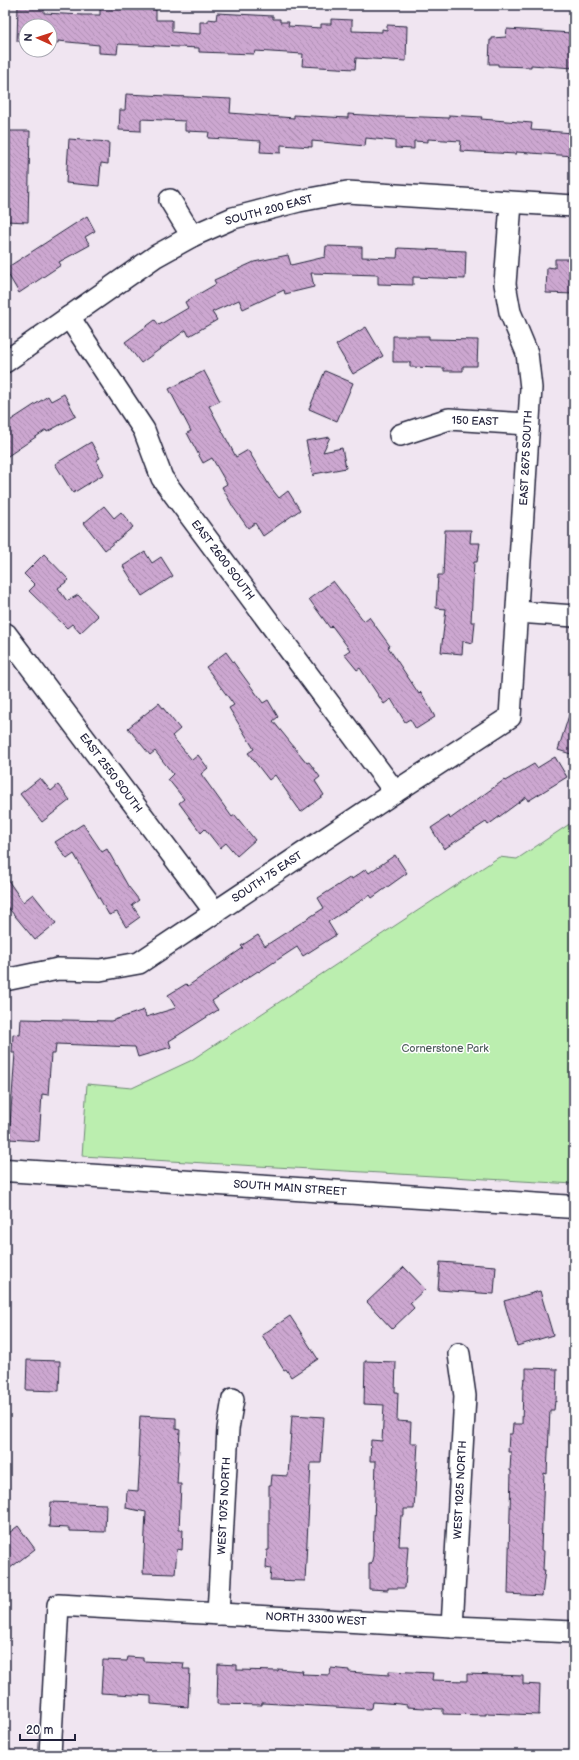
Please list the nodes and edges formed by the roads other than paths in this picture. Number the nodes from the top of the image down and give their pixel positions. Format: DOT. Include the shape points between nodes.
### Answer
graph roads {
  1 [pos="170,200"];
  2 [pos="511,202"];
  3 [pos="574,206"];
  4 [pos="192,236"];
  5 [pos="69,317"];
  6 [pos="5,362"];
  7 [pos="528,424"];
  8 [pos="400,435"];
  9 [pos="518,612"];
  10 [pos="574,616"];
  11 [pos="6,634"];
  12 [pos="510,717"];
  13 [pos="394,792"];
  14 [pos="215,912"];
  15 [pos="5,980"];
  16 [pos="5,1170"];
  17 [pos="574,1207"];
  18 [pos="459,1354"];
  19 [pos="233,1399"];
  20 [pos="218,1614"];
  21 [pos="452,1627"];
  22 [pos="574,1632"];
  23 [pos="50,1755"];
  1 -- 4 [label="street"];
  2 -- 3 [label="street, SOUTH 200 EAST"];
  2 -- 4 [label="street, SOUTH 200 EAST" via="347,192 233,218"];
  2 -- 7 [label="street, EAST 2675 SOUTH" via="505,284 510,312 527,353 531,388"];
  4 -- 5 [label="street, SOUTH 200 EAST" via="156,256"];
  5 -- 6 [label="street, SOUTH 200 EAST"];
  5 -- 13 [label="street, EAST 2600 SOUTH" via="144,430 162,478"];
  7 -- 8 [label="street, 150 EAST" via="449,419"];
  7 -- 9 [label="street, EAST 2675 SOUTH"];
  9 -- 10 [label="street"];
  9 -- 12 [label="street, EAST 2675 SOUTH"];
  11 -- 14 [label="street, EAST 2550 SOUTH"];
  12 -- 13 [label="street, SOUTH 75 EAST"];
  13 -- 14 [label="street, SOUTH 75 EAST"];
  14 -- 15 [label="street, SOUTH 75 EAST" via="139,962 100,970 58,969"];
  16 -- 17 [label="street, SOUTH MAIN STREET"];
  18 -- 21 [label="street, WEST 1025 NORTH" via="465,1396"];
  19 -- 20 [label="street, WEST 1075 NORTH" via="228,1429"];
  20 -- 21 [label="street, NORTH 3300 WEST"];
  20 -- 23 [label="street, NORTH 3300 WEST" via="58,1604"];
  21 -- 22 [label="street, NORTH 3300 WEST"];
}
